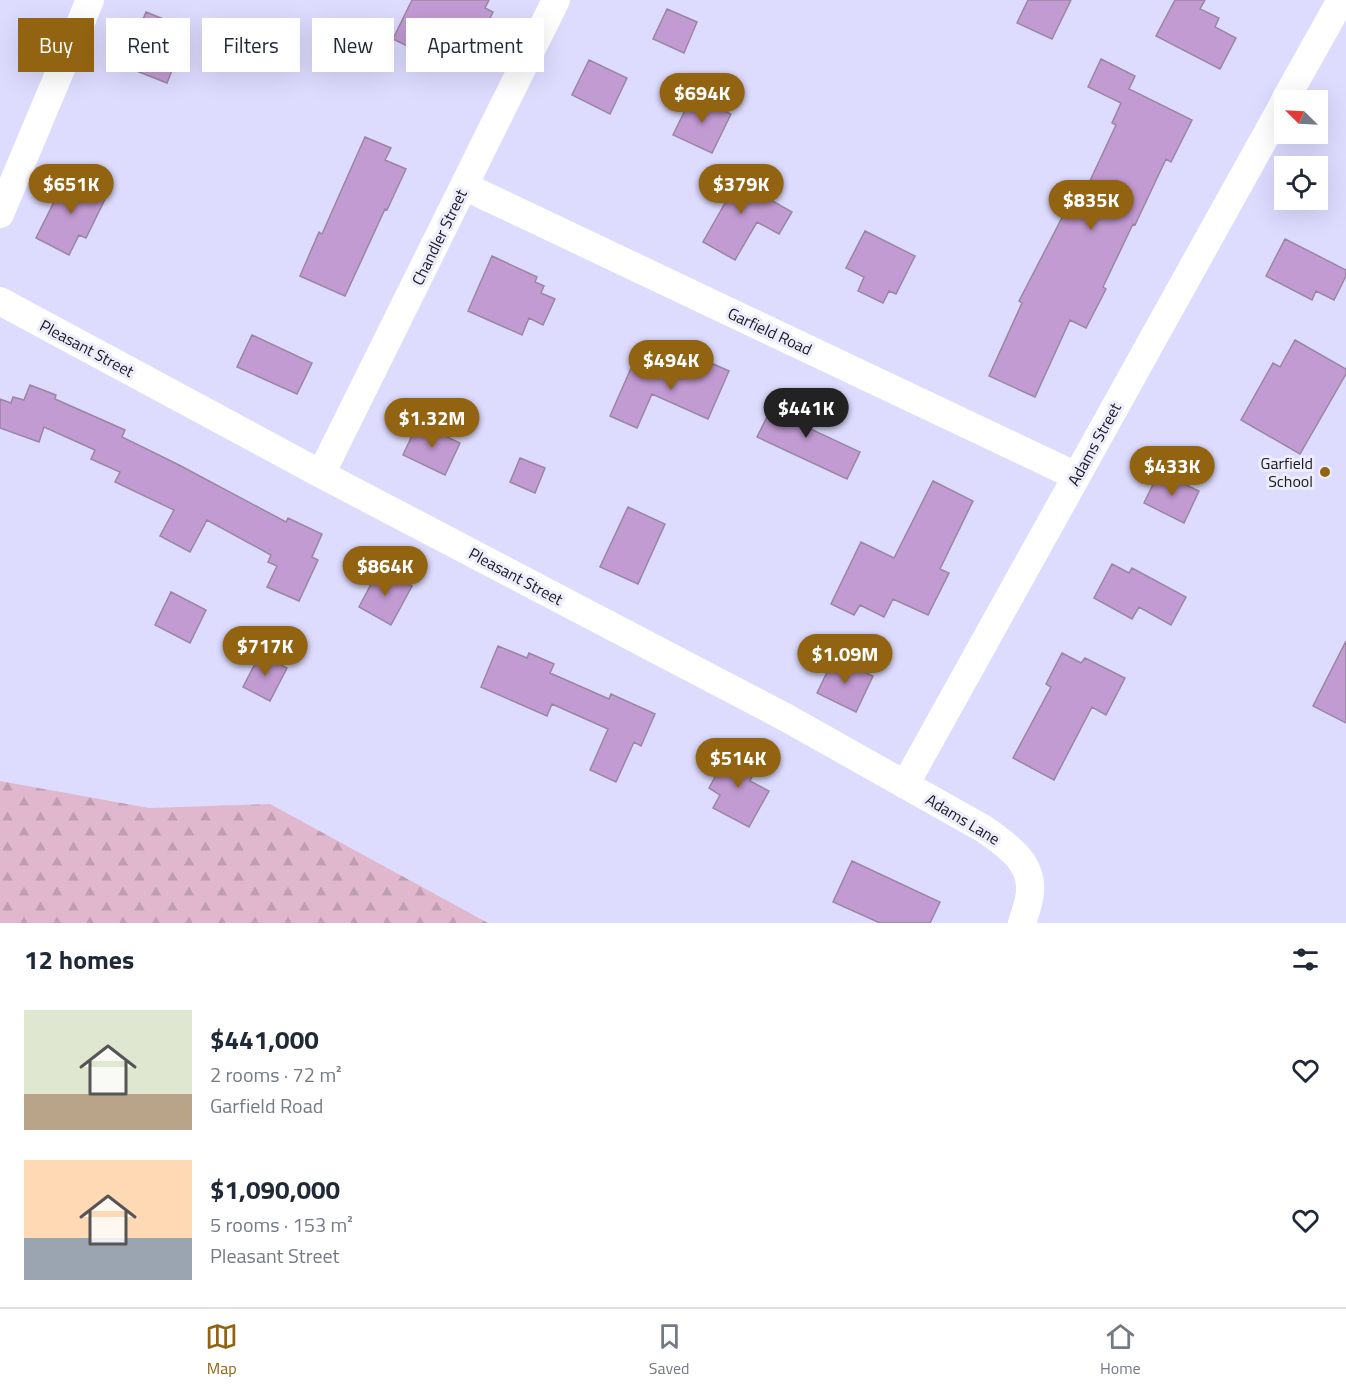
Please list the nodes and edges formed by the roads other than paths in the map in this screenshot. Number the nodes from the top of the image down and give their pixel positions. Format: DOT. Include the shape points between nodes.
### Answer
graph roads {
  1 [pos="90,0"];
  2 [pos="1341,0"];
  3 [pos="553,1"];
  4 [pos="1292,90"];
  5 [pos="1274,122"];
  6 [pos="464,186"];
  7 [pos="0,214"];
  8 [pos="0,301"];
  9 [pos="321,474"];
  10 [pos="1076,476"];
  11 [pos="905,785"];
  12 [pos="1022,923"];
  1 -- 7 [label="street"];
  2 -- 4 [label="street, Adams Street"];
  3 -- 6 [label="street, Chandler Street"];
  5 -- 10 [label="street, Adams Street"];
  6 -- 9 [label="street, Chandler Street"];
  6 -- 10 [label="street, Garfield Road"];
  8 -- 9 [label="street, Pleasant Street"];
  9 -- 11 [label="street, Pleasant Street" via="785,717"];
  10 -- 11 [label="street, Adams Street"];
  11 -- 12 [label="street, Adams Lane" via="984,829 1009,847 1028,869 1030,891"];
}
